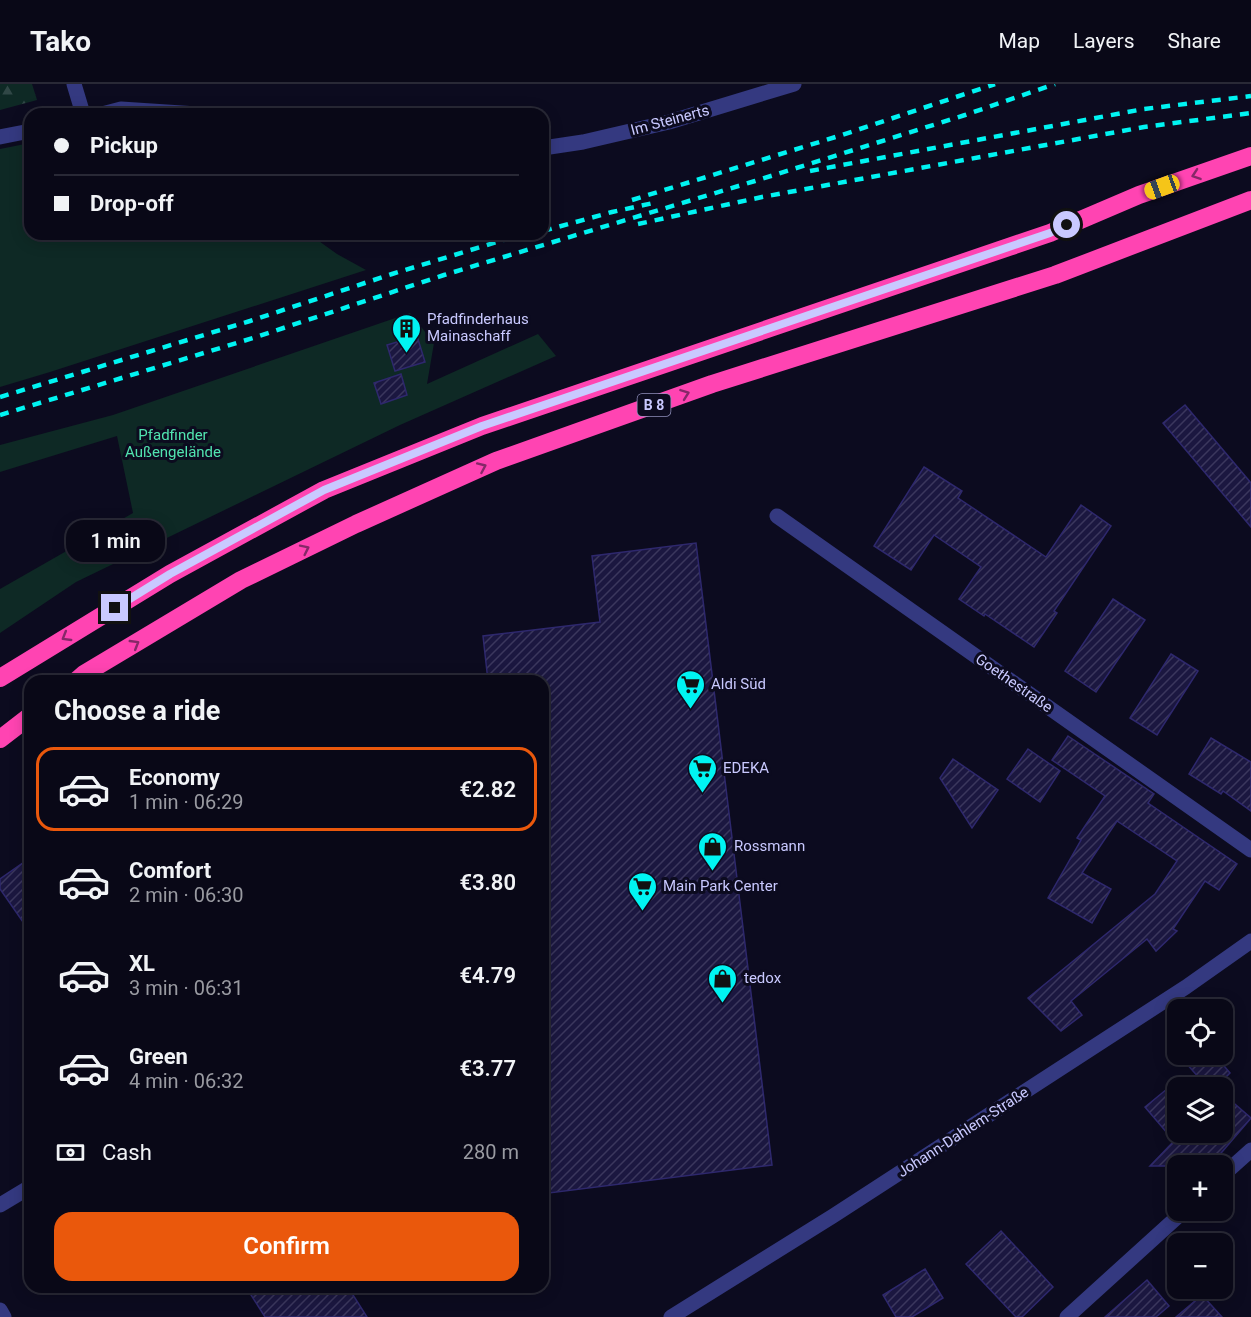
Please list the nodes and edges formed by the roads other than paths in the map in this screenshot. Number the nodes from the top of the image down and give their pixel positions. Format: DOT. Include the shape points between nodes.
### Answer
graph roads {
  1 [pos="74,84"];
  2 [pos="794,84"];
  3 [pos="81,108"];
  4 [pos="24,131"];
  5 [pos="0,137"];
  6 [pos="549,147"];
  7 [pos="1251,156"];
  8 [pos="1251,200"];
  9 [pos="777,516"];
  10 [pos="83,675"];
  11 [pos="0,678"];
  12 [pos="24,721"];
  13 [pos="0,739"];
  14 [pos="1251,850"];
  15 [pos="1251,941"];
  16 [pos="1251,1150"];
  17 [pos="1233,1166"];
  18 [pos="24,1191"];
  19 [pos="0,1205"];
  20 [pos="1173,1221"];
  21 [pos="0,1310"];
  22 [pos="4,1317"];
  23 [pos="671,1317"];
  24 [pos="1067,1317"];
  1 -- 3 [label="street"];
  2 -- 6 [label="street, Im Steinerts" via="669,122"];
  4 -- 5 [label="street"];
  7 -- 11 [label="highway, B 8, one-way" via="1139,195 1050,233 482,426 324,490 170,574"];
  10 -- 8 [label="highway, B 8, one-way" via="241,580 496,461 712,384 1055,275"];
  9 -- 14 [label="street, Goethestraße"];
  12 -- 13 [label="highway"];
  15 -- 23 [label="street, Johann-Dahlem-Straße" via="833,1216"];
  16 -- 17 [label="street"];
  18 -- 19 [label="street"];
  20 -- 24 [label="street"];
  21 -- 22 [label="street"];
}
